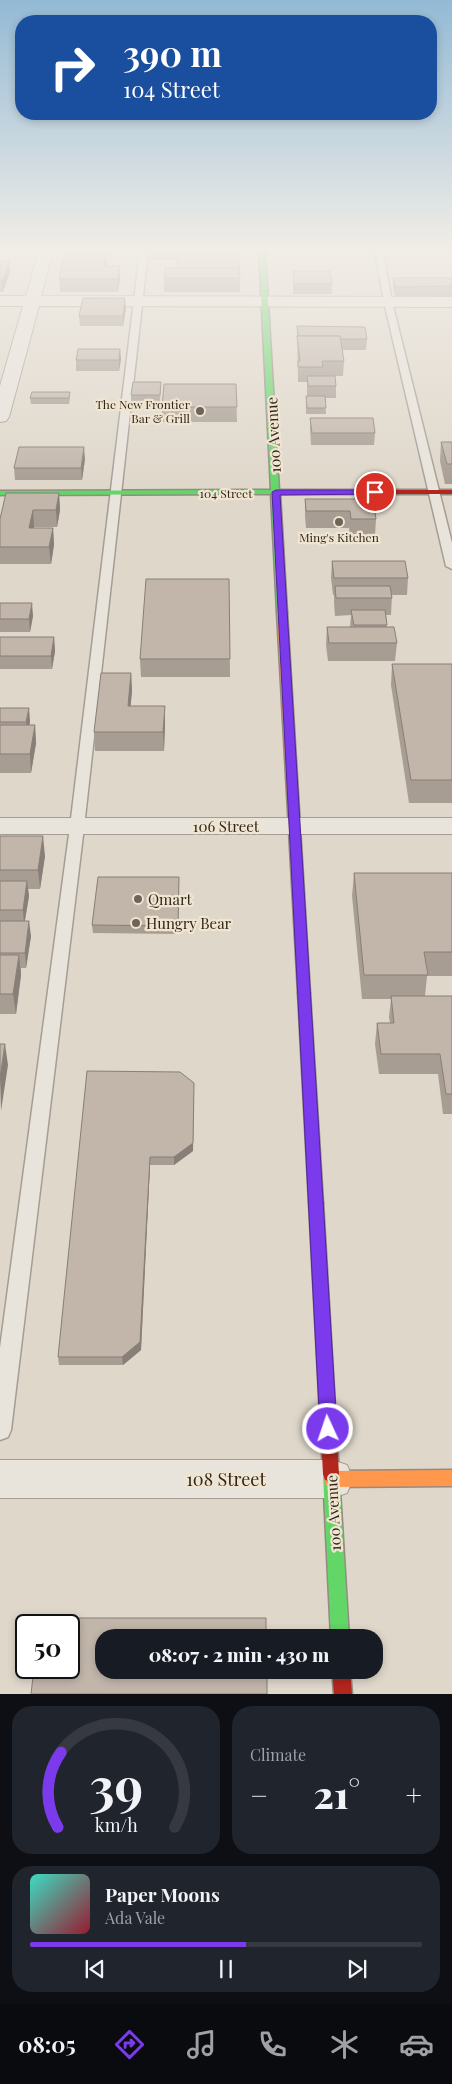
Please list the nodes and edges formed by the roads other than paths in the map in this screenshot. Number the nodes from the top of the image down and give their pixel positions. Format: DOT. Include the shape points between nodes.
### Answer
graph roads {
  1 [pos="24,330"];
  2 [pos="135,330"];
  3 [pos="267,330"];
  4 [pos="395,330"];
  5 [pos="0,417"];
  6 [pos="276,492"];
  7 [pos="435,492"];
  8 [pos="452,492"];
  9 [pos="0,493"];
  10 [pos="115,493"];
  11 [pos="452,566"];
  12 [pos="0,826"];
  13 [pos="77,826"];
  14 [pos="294,826"];
  15 [pos="452,826"];
  16 [pos="0,1430"];
  17 [pos="452,1478"];
  18 [pos="332,1479"];
  19 [pos="0,1480"];
  20 [pos="340,1629"];
  21 [pos="342,1679"];
  22 [pos="343,1694"];
  1 -- 5 [label="street"];
  2 -- 10 [label="lane"];
  3 -- 6 [label="main road, 100 Avenue"];
  4 -- 7 [label="lane"];
  6 -- 7 [label="main road, 104 Street"];
  6 -- 10 [label="main road, 104 Street"];
  6 -- 14 [label="main road, 100 Avenue"];
  7 -- 8 [label="main road, 104 Street"];
  7 -- 11 [label="lane"];
  9 -- 10 [label="main road, 104 Street"];
  10 -- 13 [label="lane"];
  12 -- 13 [label="street, 106 Street"];
  13 -- 14 [label="street, 106 Street"];
  13 -- 16 [label="lane"];
  14 -- 15 [label="street, 106 Street"];
  14 -- 18 [label="main road, 100 Avenue"];
  17 -- 18 [label="main road, 108 Street"];
  18 -- 19 [label="street, 108 Street"];
  18 -- 20 [label="main road, 100 Avenue"];
  21 -- 22 [label="main road"];
}
